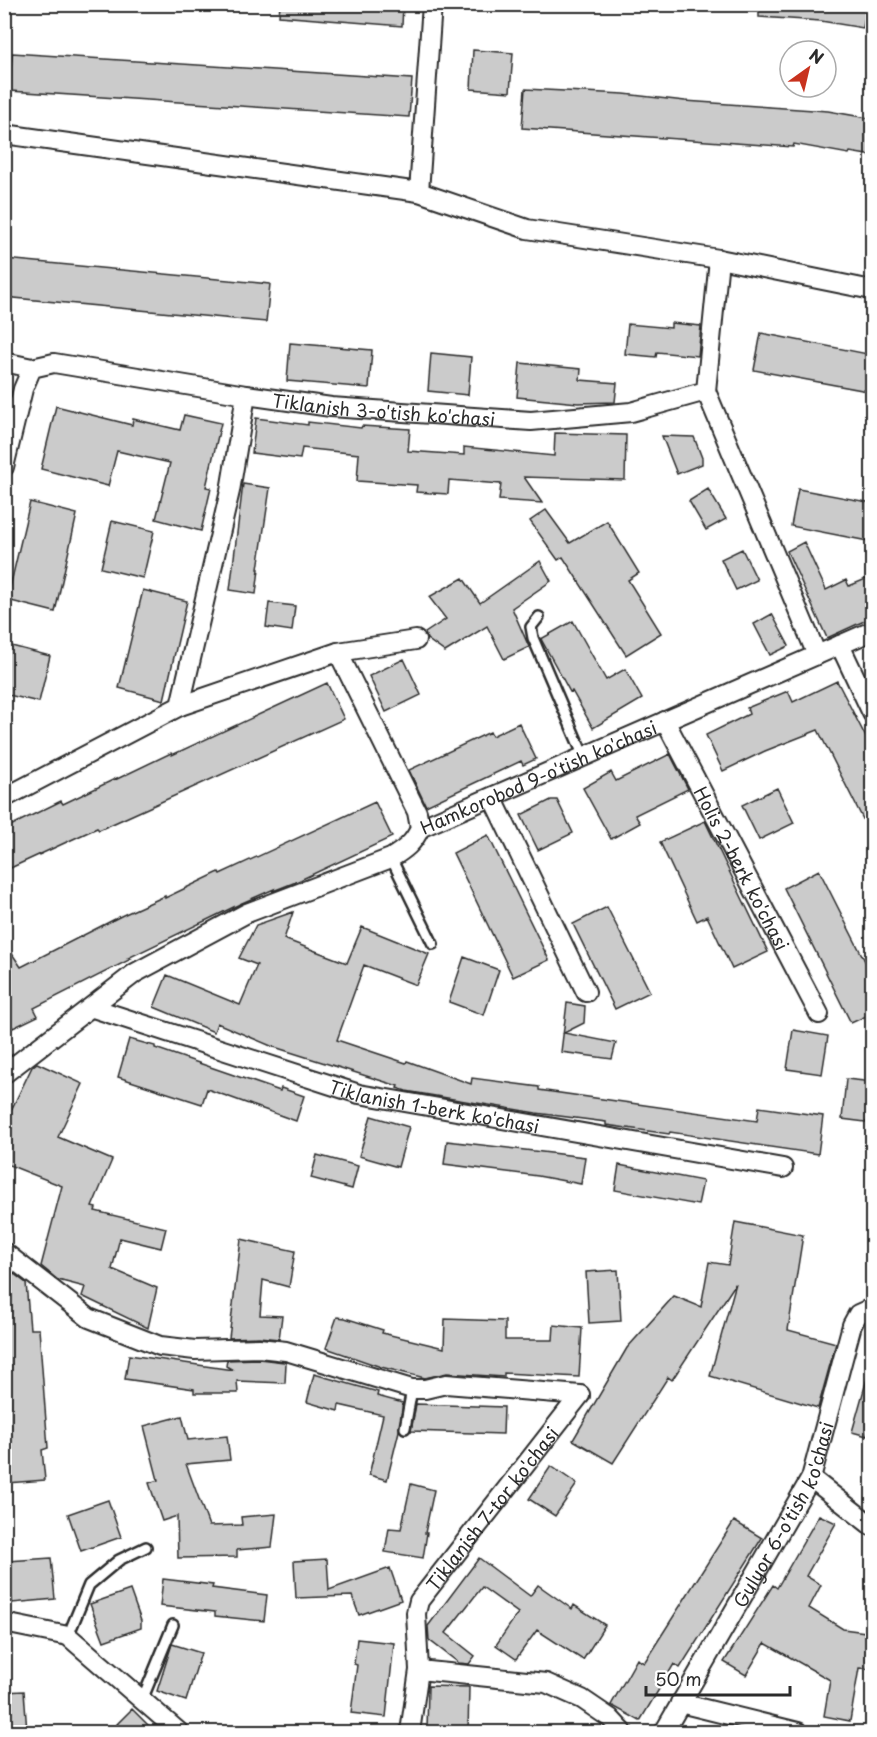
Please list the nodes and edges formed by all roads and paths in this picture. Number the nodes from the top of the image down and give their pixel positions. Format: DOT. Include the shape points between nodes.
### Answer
graph roads {
  1 [pos="432,4"];
  2 [pos="4,134"];
  3 [pos="419,192"];
  4 [pos="719,259"];
  5 [pos="873,290"];
  6 [pos="4,362"];
  7 [pos="32,368"];
  8 [pos="706,391"];
  9 [pos="246,395"];
  10 [pos="4,467"];
  11 [pos="539,617"];
  12 [pos="873,631"];
  13 [pos="416,640"];
  14 [pos="840,645"];
  15 [pos="338,652"];
  16 [pos="817,655"];
  17 [pos="180,706"];
  18 [pos="873,713"];
  19 [pos="666,721"];
  20 [pos="584,757"];
  21 [pos="492,797"];
  22 [pos="4,798"];
  23 [pos="420,828"];
  24 [pos="391,858"];
  25 [pos="433,944"];
  26 [pos="586,992"];
  27 [pos="93,1008"];
  28 [pos="819,1014"];
  29 [pos="4,1074"];
  30 [pos="783,1168"];
  31 [pos="4,1252"];
  32 [pos="865,1313"];
  33 [pos="412,1389"];
  34 [pos="405,1428"];
  35 [pos="811,1478"];
  36 [pos="873,1526"];
  37 [pos="146,1547"];
  38 [pos="4,1623"];
  39 [pos="173,1625"];
  40 [pos="68,1636"];
  41 [pos="420,1670"];
  42 [pos="142,1700"];
  43 [pos="681,1703"];
  44 [pos="179,1732"];
  45 [pos="410,1732"];
  46 [pos="623,1732"];
  47 [pos="664,1732"];
  48 [pos="798,1732"];
  1 -- 3 [label="street"];
  2 -- 3 [label="street"];
  3 -- 4 [label="street" via="527,229"];
  4 -- 5 [label="street"];
  4 -- 8 [label="street"];
  6 -- 7 [label="street, Tiklanish 3-o'tish ko'chasi"];
  7 -- 9 [label="street, Tiklanish 3-o'tish ko'chasi" via="54,363"];
  7 -- 10 [label="street"];
  8 -- 9 [label="street, Tiklanish 3-o'tish ko'chasi" via="632,412 531,421 331,407"];
  8 -- 16 [label="street"];
  9 -- 17 [label="street" via="230,491"];
  11 -- 20 [label="lane" via="531,627 533,638"];
  12 -- 14 [label="street, Hamkorobod 9-o'tish ko'chasi"];
  13 -- 15 [label="street"];
  14 -- 16 [label="street, Hamkorobod 9-o'tish ko'chasi"];
  14 -- 18 [label="street"];
  15 -- 17 [label="street"];
  15 -- 23 [label="street" via="417,812"];
  16 -- 19 [label="street, Hamkorobod 9-o'tish ko'chasi"];
  17 -- 22 [label="street"];
  19 -- 20 [label="street, Hamkorobod 9-o'tish ko'chasi"];
  19 -- 28 [label="street, Holis 2-berk ko'chasi"];
  20 -- 21 [label="street, Hamkorobod 9-o'tish ko'chasi"];
  21 -- 23 [label="street, Hamkorobod 9-o'tish ko'chasi"];
  21 -- 26 [label="street"];
  23 -- 24 [label="street, Hamkorobod 9-o'tish ko'chasi" via="416,840"];
  24 -- 25 [label="lane"];
  24 -- 27 [label="street, Hamkorobod 9-o'tish ko'chasi" via="247,913 135,974"];
  27 -- 29 [label="street, Hamkorobod 9-o'tish ko'chasi"];
  27 -- 30 [label="street, Tiklanish 1-berk ko'chasi" via="359,1094"];
  31 -- 33 [label="street" via="89,1318 160,1346 286,1351"];
  32 -- 35 [label="street, Gulyor 6-o'tish ko'chasi" via="852,1325"];
  33 -- 34 [label="lane"];
  33 -- 41 [label="street, Tiklanish 7-tor ko'chasi" via="446,1384 580,1395 419,1601 416,1613"];
  35 -- 36 [label="street"];
  35 -- 43 [label="street, Gulyor 6-o'tish ko'chasi"];
  37 -- 40 [label="lane" via="119,1560 89,1585"];
  38 -- 40 [label="street"];
  39 -- 42 [label="lane"];
  40 -- 42 [label="street"];
  41 -- 45 [label="street, Tiklanish 7-tor ko'chasi"];
  41 -- 46 [label="street" via="546,1683 582,1699"];
  42 -- 44 [label="street"];
  43 -- 47 [label="street, Gulyor 6-o'tish ko'chasi"];
  43 -- 48 [label="street"];
}
